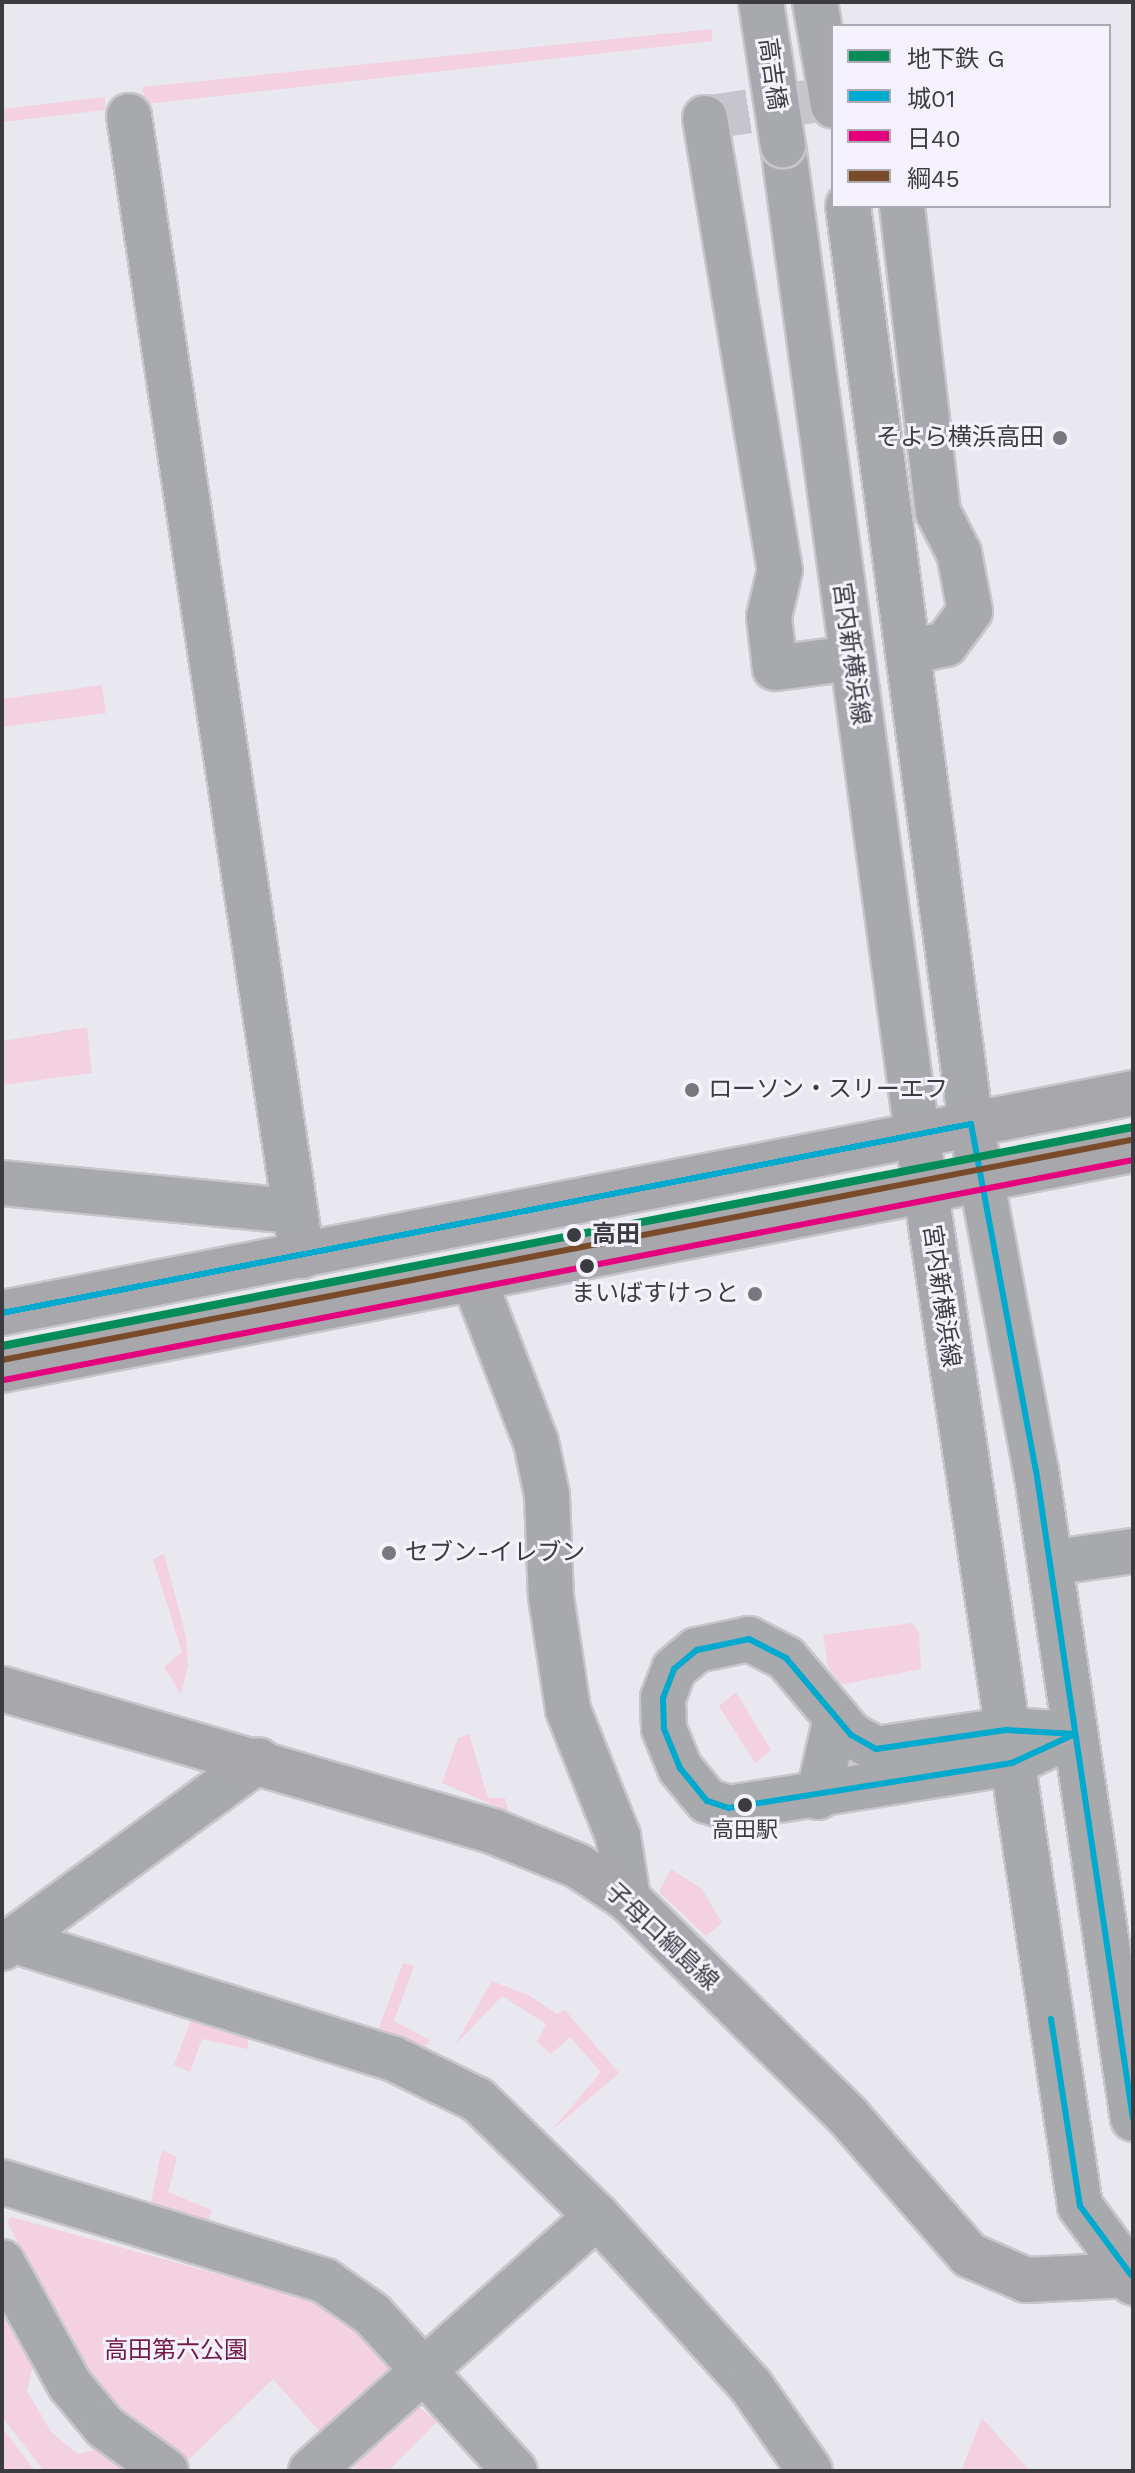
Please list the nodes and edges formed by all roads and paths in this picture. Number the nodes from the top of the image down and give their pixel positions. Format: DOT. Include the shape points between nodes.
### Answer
graph roads {
  1 [pos="761,2"];
  2 [pos="815,2"];
  3 [pos="831,94"];
  4 [pos="129,116"];
  5 [pos="705,118"];
  6 [pos="783,145"];
  7 [pos="848,208"];
  8 [pos="902,208"];
  9 [pos="908,652"];
  10 [pos="852,658"];
  11 [pos="1133,1093"];
  12 [pos="971,1124"];
  13 [pos="917,1134"];
  14 [pos="1133,1150"];
  15 [pos="981,1180"];
  16 [pos="2,1183"];
  17 [pos="926,1194"];
  18 [pos="295,1211"];
  19 [pos="302,1256"];
  20 [pos="474,1280"];
  21 [pos="2,1313"];
  22 [pos="2,1370"];
  23 [pos="1133,1551"];
  24 [pos="1050,1563"];
  25 [pos="2,1689"];
  26 [pos="836,1717"];
  27 [pos="1075,1734"];
  28 [pos="1009,1747"];
  29 [pos="259,1760"];
  30 [pos="818,1797"];
  31 [pos="628,1899"];
  32 [pos="7,1944"];
  33 [pos="1133,2119"];
  34 [pos="2,2182"];
  35 [pos="597,2216"];
  36 [pos="2,2262"];
  37 [pos="1133,2275"];
  38 [pos="423,2371"];
  39 [pos="166,2471"];
  40 [pos="311,2471"];
  41 [pos="515,2471"];
  42 [pos="810,2471"];
  1 -- 6 [label="street, 高吉橋, bridge"];
  2 -- 3 [label="street, bridge"];
  4 -- 18 [label="street"];
  5 -- 10 [label="street" via="780,570 769,617 775,668"];
  6 -- 10 [label="street, 宮内新横浜線"];
  7 -- 9 [label="street"];
  8 -- 9 [label="street" via="938,512 959,553 970,611 946,644"];
  9 -- 12 [label="street"];
  10 -- 13 [label="street, 宮内新横浜線"];
  11 -- 12 [label="main road"];
  12 -- 13 [label="main road"];
  12 -- 15 [label="street"];
  13 -- 17 [label="street, 宮内新横浜線"];
  13 -- 19 [label="main road"];
  14 -- 15 [label="main road"];
  15 -- 17 [label="main road"];
  15 -- 24 [label="street"];
  16 -- 18 [label="street"];
  17 -- 20 [label="main road"];
  17 -- 28 [label="street, 宮内新横浜線"];
  18 -- 19 [label="street"];
  19 -- 21 [label="main road"];
  20 -- 22 [label="main road"];
  20 -- 31 [label="street" via="536,1442 547,1495 551,1597 568,1710 618,1836"];
  23 -- 24 [label="street"];
  24 -- 27 [label="street"];
  25 -- 29 [label="main road, 子母口綱島線"];
  26 -- 28 [label="street" via="858,1742 885,1750"];
  26 -- 30 [label="street"];
  26 -- 30 [label="street" via="786,1658 749,1639 697,1650 674,1669 663,1698 664,1729 680,1768 707,1801 750,1808"];
  27 -- 28 [label="street"];
  27 -- 33 [label="street"];
  28 -- 30 [label="street"];
  28 -- 37 [label="street, 宮内新横浜線" via="1080,2206"];
  29 -- 31 [label="main road, 子母口綱島線" via="549,1852"];
  29 -- 32 [label="street"];
  31 -- 37 [label="main road, 子母口綱島線" via="847,2115 969,2255 1026,2280"];
  32 -- 35 [label="street" via="394,2059 478,2100"];
  34 -- 38 [label="street" via="325,2281 372,2314"];
  35 -- 38 [label="street"];
  35 -- 42 [label="street" via="751,2386"];
  36 -- 39 [label="street" via="70,2385 105,2427"];
  38 -- 40 [label="street"];
  38 -- 41 [label="street"];
}
